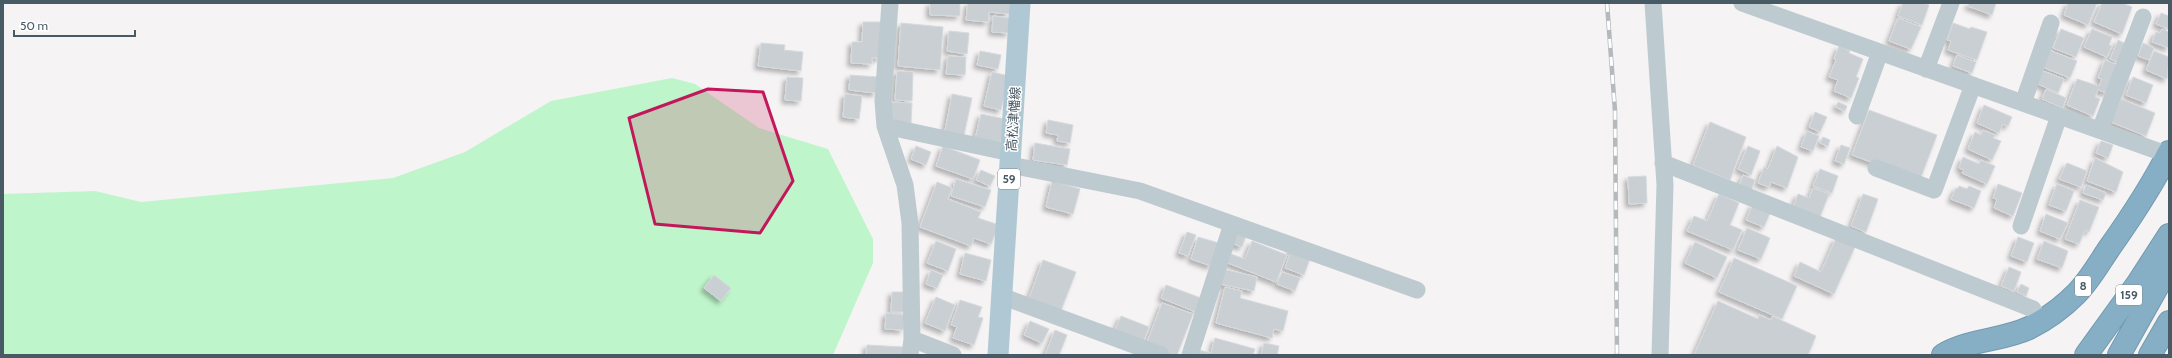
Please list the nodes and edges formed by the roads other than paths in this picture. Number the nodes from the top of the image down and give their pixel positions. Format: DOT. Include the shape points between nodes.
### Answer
graph roads {
  1 [pos="890,3"];
  2 [pos="1020,3"];
  3 [pos="1653,3"];
  4 [pos="1742,3"];
  5 [pos="1951,3"];
  6 [pos="2143,17"];
  7 [pos="2052,23"];
  8 [pos="1880,52"];
  9 [pos="1926,69"];
  10 [pos="1973,85"];
  11 [pos="2023,103"];
  12 [pos="1857,116"];
  13 [pos="2059,116"];
  14 [pos="885,126"];
  15 [pos="2100,130"];
  16 [pos="2169,154"];
  17 [pos="1010,159"];
  18 [pos="1663,163"];
  19 [pos="1876,168"];
  20 [pos="1232,224"];
  21 [pos="2020,226"];
  22 [pos="2169,235"];
  23 [pos="2169,266"];
  24 [pos="1417,290"];
  25 [pos="1001,296"];
  26 [pos="2039,322"];
  27 [pos="2169,322"];
  28 [pos="911,347"];
  29 [pos="2087,354"];
  30 [pos="953,355"];
  31 [pos="998,355"];
  32 [pos="1161,355"];
  33 [pos="1190,355"];
  34 [pos="1660,355"];
  35 [pos="1943,355"];
  36 [pos="2119,355"];
  37 [pos="2150,355"];
  1 -- 14 [label="street" via="883,101"];
  2 -- 17 [label="main road, 高松津幡線 / 59"];
  3 -- 18 [label="street"];
  4 -- 8 [label="street"];
  5 -- 9 [label="street"];
  6 -- 15 [label="street"];
  7 -- 11 [label="street"];
  8 -- 9 [label="street"];
  8 -- 12 [label="street"];
  9 -- 10 [label="street"];
  10 -- 11 [label="street"];
  10 -- 19 [label="street" via="1934,190"];
  11 -- 13 [label="street"];
  13 -- 15 [label="street"];
  13 -- 21 [label="street"];
  14 -- 17 [label="street"];
  14 -- 28 [label="street" via="905,186 910,223"];
  15 -- 16 [label="street"];
  16 -- 26 [label="highway, 8" via="2133,214 2086,282 2066,304"];
  17 -- 20 [label="street" via="1140,191"];
  17 -- 25 [label="main road, 高松津幡線 / 59"];
  18 -- 26 [label="street" via="2033,309"];
  18 -- 34 [label="street" via="1665,186"];
  20 -- 24 [label="street"];
  20 -- 33 [label="street"];
  22 -- 29 [label="highway, 159"];
  23 -- 36 [label="highway"];
  25 -- 31 [label="main road, 高松津幡線 / 59"];
  25 -- 32 [label="street"];
  26 -- 35 [label="highway, 8" via="2014,333 1961,346"];
  27 -- 37 [label="highway"];
  28 -- 30 [label="street"];
}
